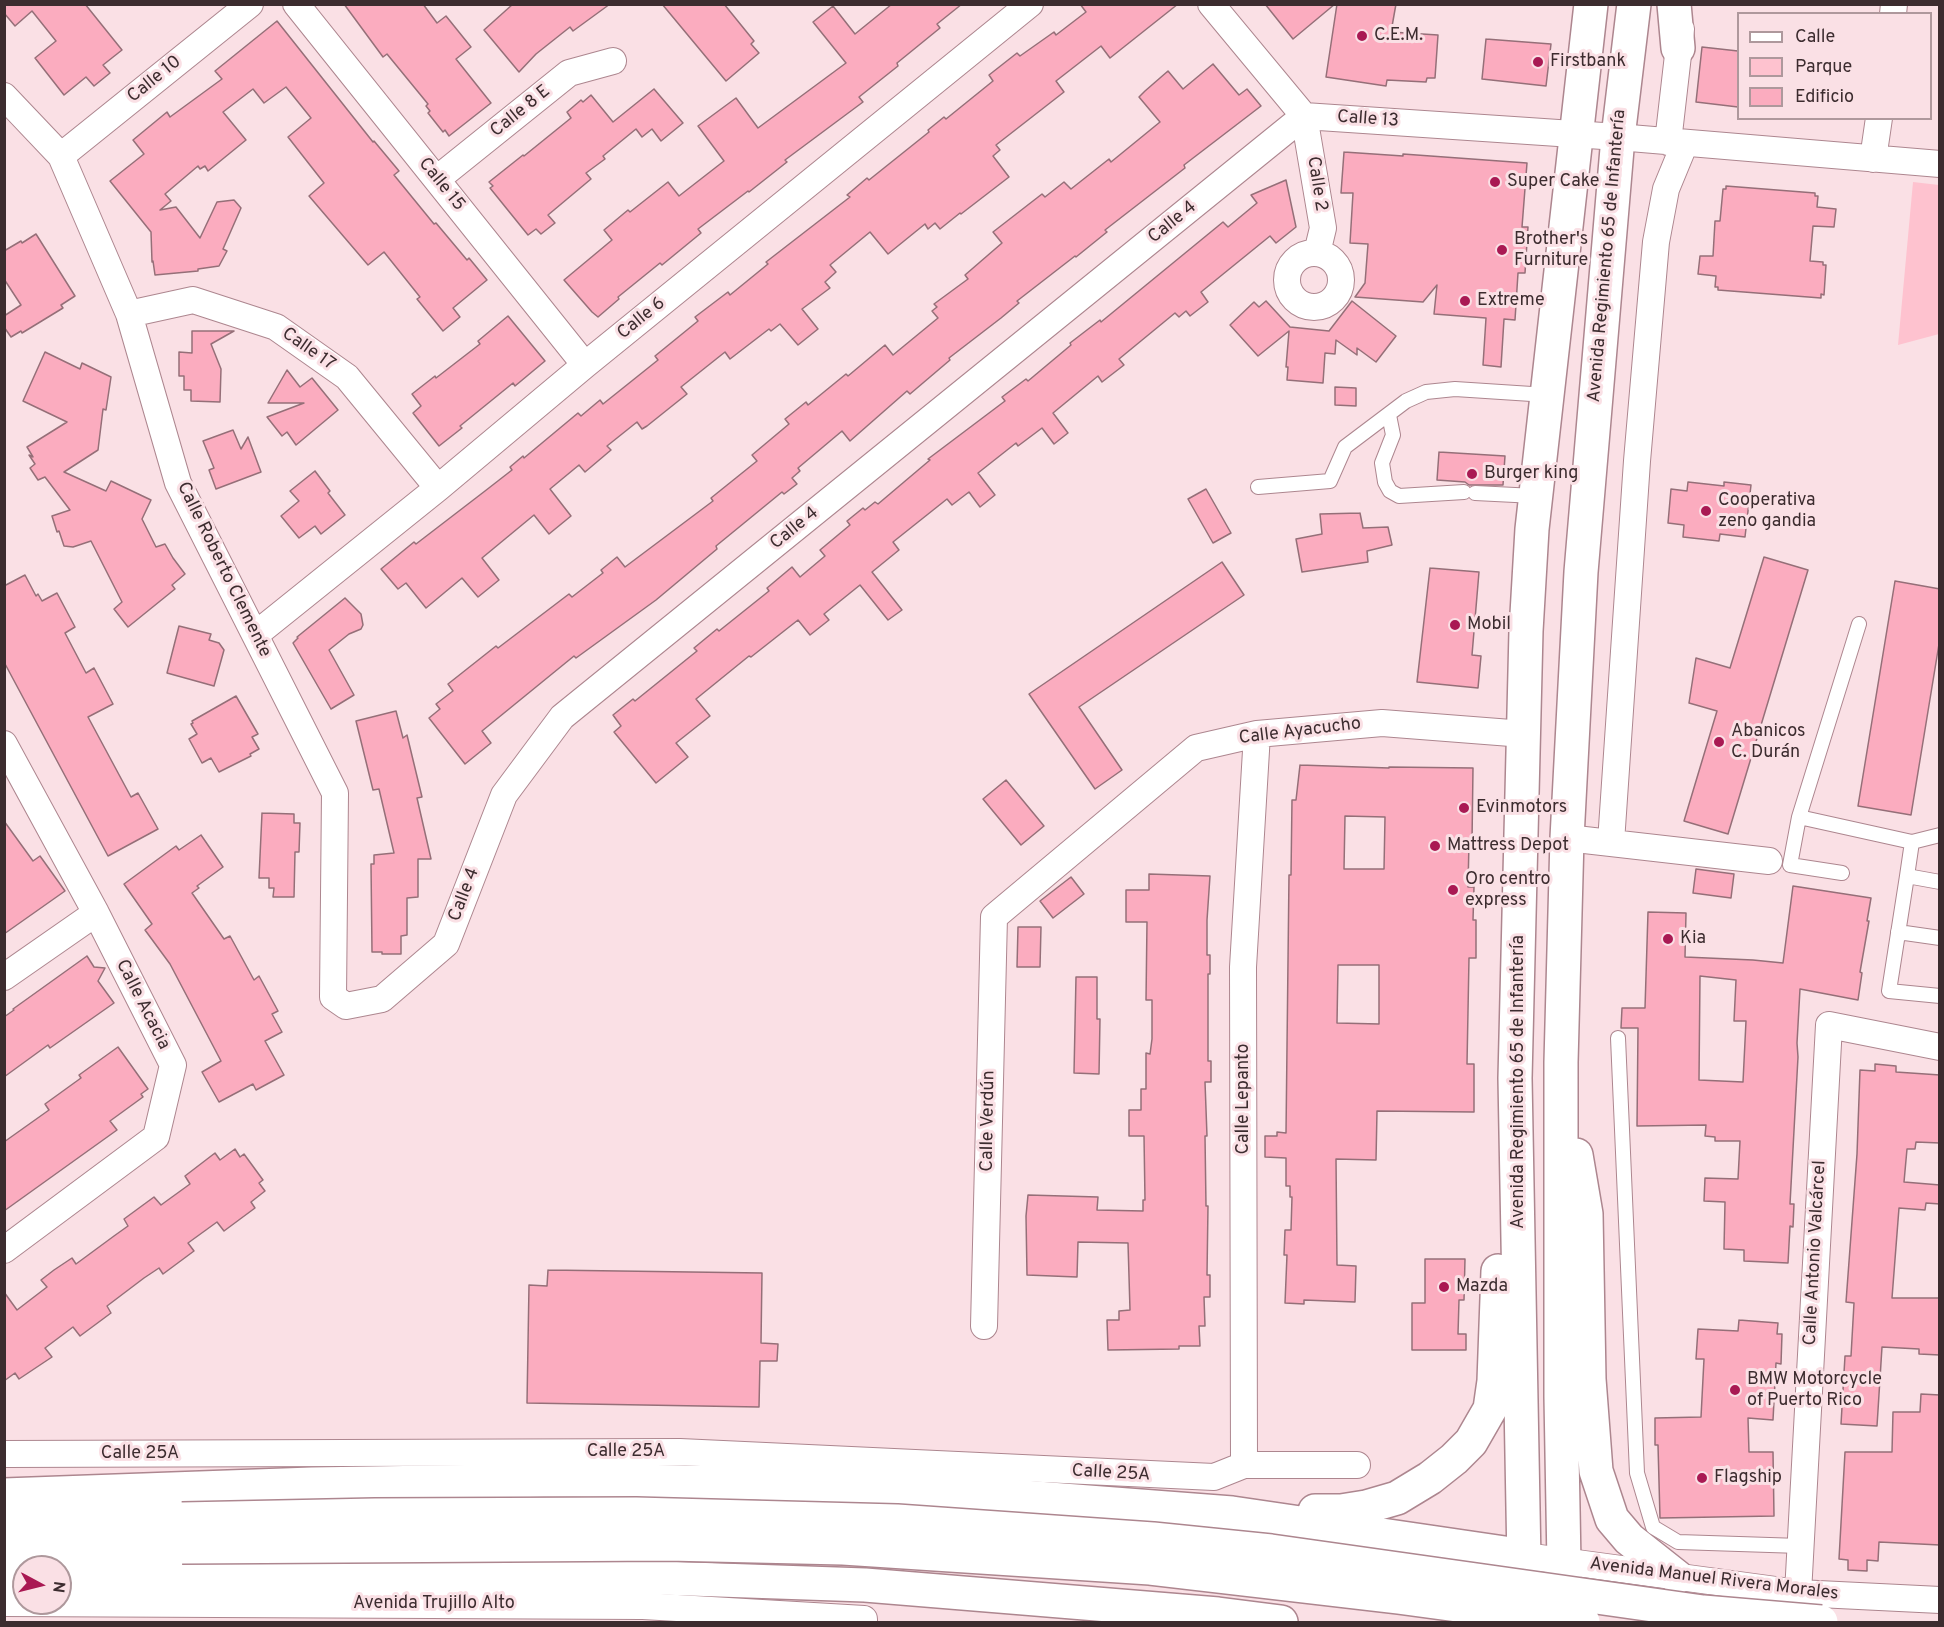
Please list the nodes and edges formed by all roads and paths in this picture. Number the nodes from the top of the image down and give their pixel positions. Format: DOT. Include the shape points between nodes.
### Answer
graph roads {
  1 [pos="250,4"];
  2 [pos="296,4"];
  3 [pos="1030,4"];
  4 [pos="1211,4"];
  5 [pos="1591,4"];
  6 [pos="1634,4"];
  7 [pos="1674,4"];
  8 [pos="1684,4"];
  9 [pos="1678,48"];
  10 [pos="613,61"];
  11 [pos="4,96"];
  12 [pos="1304,116"];
  13 [pos="1879,120"];
  14 [pos="1576,135"];
  15 [pos="1618,137"];
  16 [pos="1676,142"];
  17 [pos="61,156"];
  18 [pos="1873,159"];
  19 [pos="1940,164"];
  20 [pos="437,179"];
  21 [pos="1317,253"];
  22 [pos="129,314"];
  23 [pos="585,365"];
  24 [pos="1547,395"];
  25 [pos="1389,415"];
  26 [pos="1258,487"];
  27 [pos="438,489"];
  28 [pos="1536,496"];
  29 [pos="1859,624"];
  30 [pos="255,634"];
  31 [pos="1257,734"];
  32 [pos="1524,734"];
  33 [pos="4,744"];
  34 [pos="1799,817"];
  35 [pos="1940,835"];
  36 [pos="1567,838"];
  37 [pos="1611,842"];
  38 [pos="1912,842"];
  39 [pos="1769,861"];
  40 [pos="1842,873"];
  41 [pos="1907,876"];
  42 [pos="1940,882"];
  43 [pos="96,913"];
  44 [pos="994,917"];
  45 [pos="1898,932"];
  46 [pos="1940,938"];
  47 [pos="4,977"];
  48 [pos="1940,996"];
  49 [pos="368,1002"];
  50 [pos="1618,1038"];
  51 [pos="1940,1047"];
  52 [pos="1561,1062"];
  53 [pos="1515,1078"];
  54 [pos="4,1250"];
  55 [pos="984,1326"];
  56 [pos="4,1454"];
  57 [pos="1357,1465"];
  58 [pos="1244,1466"];
  59 [pos="4,1495"];
  60 [pos="1233,1513"];
  61 [pos="4,1520"];
  62 [pos="182,1533"];
  63 [pos="1800,1546"];
  64 [pos="4,1551"];
  65 [pos="1525,1556"];
  66 [pos="1563,1561"];
  67 [pos="72,1576"];
  68 [pos="1677,1577"];
  69 [pos="1798,1593"];
  70 [pos="1940,1600"];
  71 [pos="4,1603"];
  72 [pos="402,1613"];
  73 [pos="644,1614"];
  74 [pos="864,1621"];
  75 [pos="1281,1623"];
  76 [pos="1525,1623"];
  77 [pos="1566,1623"];
  78 [pos="1583,1623"];
  79 [pos="1821,1623"];
  1 -- 17 [label="street, Calle 10"];
  2 -- 20 [label="street, Calle 15"];
  3 -- 23 [label="street, Calle 6"];
  4 -- 12 [label="street"];
  5 -- 14 [label="highway, Avenida Regimiento 65 de Infantería"];
  6 -- 15 [label="highway, Avenida Regimiento 65 de Infantería"];
  7 -- 9 [label="highway"];
  8 -- 9 [label="street"];
  9 -- 16 [label="street"];
  10 -- 20 [label="street, Calle 8 E" via="569,73"];
  11 -- 17 [label="street, Calle Roberto Clemente"];
  12 -- 14 [label="street, Calle 13"];
  12 -- 21 [label="street, Calle 2" via="1323,228"];
  12 -- 49 [label="street, Calle 4" via="562,717 504,795 446,944 382,999"];
  13 -- 18 [label="street"];
  14 -- 15 [label="street, Calle 13"];
  14 -- 24 [label="highway, Avenida Regimiento 65 de Infantería"];
  15 -- 16 [label="street, Calle 13"];
  15 -- 36 [label="highway, Avenida Regimiento 65 de Infantería" via="1581,572"];
  16 -- 18 [label="street, Calle 13"];
  16 -- 37 [label="street" via="1656,242"];
  17 -- 22 [label="street, Calle Roberto Clemente"];
  18 -- 19 [label="street, Calle 13"];
  20 -- 23 [label="street, Calle 15"];
  22 -- 27 [label="street, Calle 17" via="193,300 276,327 347,377"];
  22 -- 30 [label="street, Calle Roberto Clemente" via="178,483"];
  23 -- 27 [label="street, Calle 6"];
  24 -- 25 [label="lane" via="1455,389 1426,392"];
  24 -- 28 [label="highway, Avenida Regimiento 65 de Infantería"];
  25 -- 26 [label="lane" via="1345,447 1330,481"];
  25 -- 28 [label="lane" via="1393,435 1382,463 1390,491 1400,496 1469,492"];
  27 -- 30 [label="street, Calle 6"];
  28 -- 32 [label="highway, Avenida Regimiento 65 de Infantería" via="1526,631"];
  29 -- 34 [label="lane"];
  30 -- 49 [label="street, Calle Roberto Clemente" via="336,793 333,996 346,1006"];
  31 -- 32 [label="street, Calle Ayacucho" via="1382,723"];
  31 -- 44 [label="street, Calle Ayacucho" via="1196,748"];
  31 -- 58 [label="street, Calle Lepanto" via="1243,967"];
  32 -- 53 [label="highway, Avenida Regimiento 65 de Infantería"];
  33 -- 43 [label="street, Calle Acacia"];
  34 -- 38 [label="lane"];
  34 -- 40 [label="lane" via="1790,865"];
  35 -- 38 [label="lane"];
  36 -- 37 [label="street"];
  36 -- 52 [label="highway, Avenida Regimiento 65 de Infantería"];
  37 -- 39 [label="street"];
  38 -- 41 [label="lane"];
  41 -- 42 [label="lane"];
  41 -- 45 [label="lane"];
  43 -- 47 [label="street"];
  43 -- 54 [label="street, Calle Acacia" via="173,1065 156,1137"];
  44 -- 55 [label="street, Calle Verdún"];
  45 -- 46 [label="lane"];
  45 -- 48 [label="lane" via="1889,991"];
  50 -- 63 [label="lane" via="1637,1473 1653,1527 1678,1542"];
  51 -- 63 [label="street, Calle Antonio Valcárcel" via="1829,1025"];
  52 -- 66 [label="highway, Avenida Regimiento 65 de Infantería"];
  52 -- 68 [label="highway" via="1586,1214 1589,1379 1596,1471 1612,1519 1629,1539"];
  53 -- 60 [label="highway" via="1499,1192 1494,1381 1490,1409 1471,1442 1438,1472 1398,1498 1341,1511"];
  53 -- 65 [label="highway, Avenida Regimiento 65 de Infantería"];
  56 -- 58 [label="street, Calle 25A" via="680,1452 1215,1477"];
  57 -- 58 [label="street"];
  59 -- 60 [label="highway" via="559,1480 753,1483 1010,1496"];
  60 -- 65 [label="highway"];
  61 -- 62 [label="highway"];
  62 -- 64 [label="highway"];
  62 -- 78 [label="highway, bridge" via="843,1548 1150,1568"];
  62 -- 79 [label="highway, bridge" via="375,1515 636,1514 897,1521 1271,1551 1703,1612"];
  63 -- 69 [label="street, Calle Antonio Valcárcel"];
  65 -- 66 [label="street, Avenida Manuel Rivera Morales"];
  65 -- 76 [label="highway, Avenida Regimiento 65 de Infantería"];
  66 -- 68 [label="street, Avenida Manuel Rivera Morales"];
  66 -- 77 [label="highway, Avenida Regimiento 65 de Infantería"];
  67 -- 75 [label="highway" via="632,1577 830,1584 1206,1613"];
  68 -- 69 [label="street, Avenida Manuel Rivera Morales"];
  69 -- 70 [label="street, Avenida Manuel Rivera Morales"];
  71 -- 72 [label="street, Avenida Trujillo Alto"];
  72 -- 73 [label="street, Avenida Trujillo Alto"];
  73 -- 74 [label="street, Avenida Trujillo Alto"];
}
